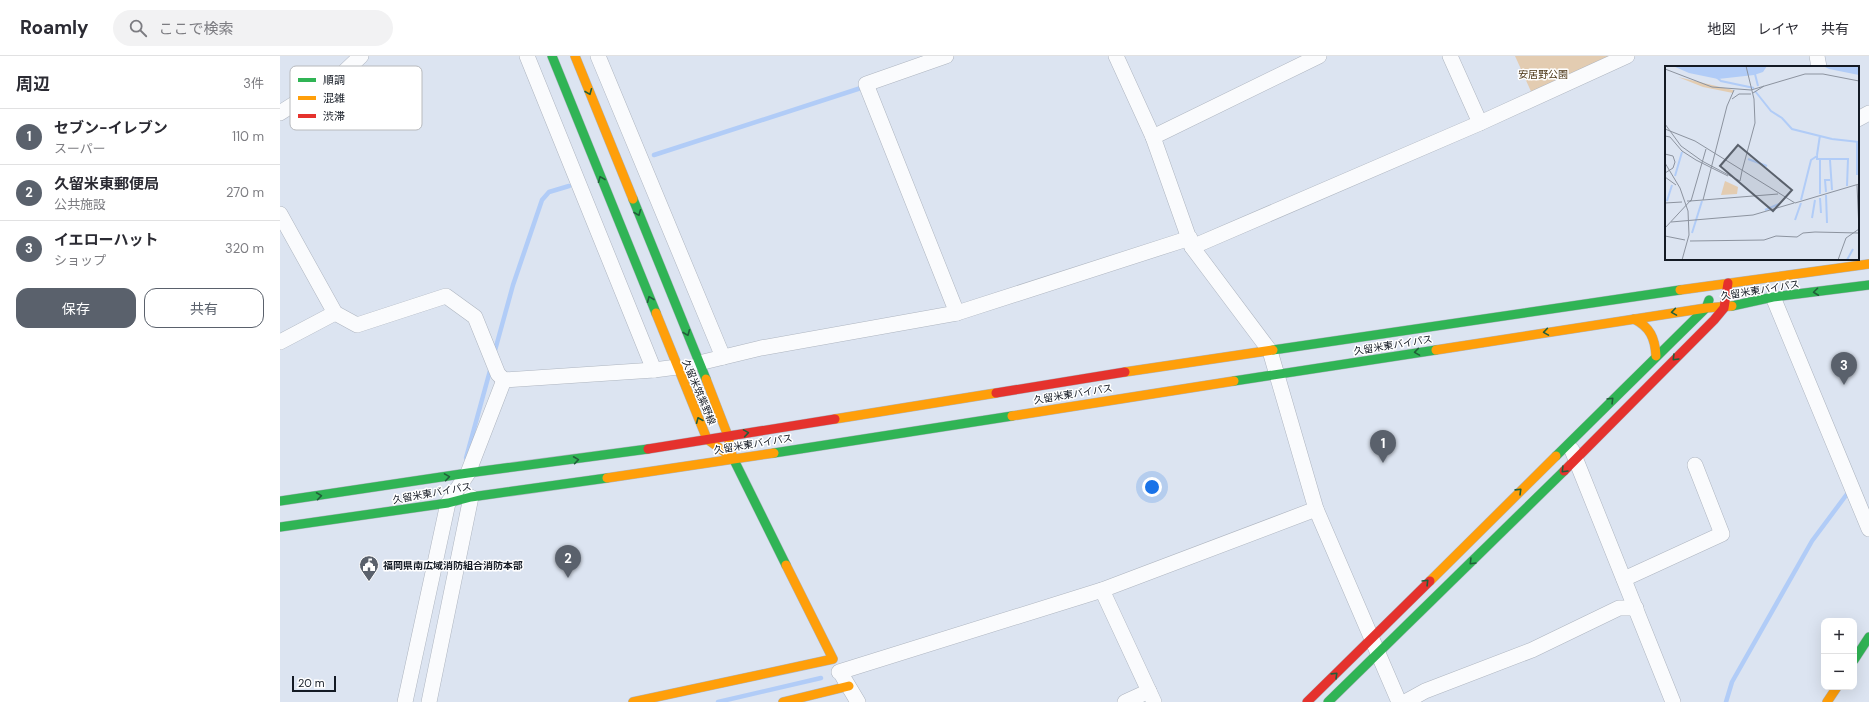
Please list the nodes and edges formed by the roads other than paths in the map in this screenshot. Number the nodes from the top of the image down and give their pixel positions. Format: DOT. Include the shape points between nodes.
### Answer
graph roads {
  1 [pos="361,56"];
  2 [pos="527,56"];
  3 [pos="552,56"];
  4 [pos="575,56"];
  5 [pos="598,56"];
  6 [pos="946,56"];
  7 [pos="1116,56"];
  8 [pos="1319,56"];
  9 [pos="1450,56"];
  10 [pos="1627,56"];
  11 [pos="1817,56"];
  12 [pos="350,66"];
  13 [pos="1819,66"];
  14 [pos="290,107"];
  15 [pos="1869,112"];
  16 [pos="280,113"];
  17 [pos="1859,118"];
  18 [pos="1480,123"];
  19 [pos="1153,137"];
  20 [pos="280,214"];
  21 [pos="1191,242"];
  22 [pos="1839,264"];
  23 [pos="1869,264"];
  24 [pos="1728,283"];
  25 [pos="1717,285"];
  26 [pos="1869,285"];
  27 [pos="1843,288"];
  28 [pos="1773,297"];
  29 [pos="1706,308"];
  30 [pos="1724,308"];
  31 [pos="335,313"];
  32 [pos="957,314"];
  33 [pos="1634,319"];
  34 [pos="280,342"];
  35 [pos="1270,351"];
  36 [pos="1656,356"];
  37 [pos="723,357"];
  38 [pos="699,363"];
  39 [pos="677,367"];
  40 [pos="654,370"];
  41 [pos="1277,374"];
  42 [pos="504,380"];
  43 [pos="728,436"];
  44 [pos="707,439"];
  45 [pos="1568,442"];
  46 [pos="733,458"];
  47 [pos="1576,459"];
  48 [pos="1695,465"];
  49 [pos="468,474"];
  50 [pos="471,497"];
  51 [pos="280,501"];
  52 [pos="448,503"];
  53 [pos="1316,509"];
  54 [pos="280,527"];
  55 [pos="1869,529"];
  56 [pos="1624,579"];
  57 [pos="1102,590"];
  58 [pos="1636,608"];
  59 [pos="1869,637"];
  60 [pos="1374,646"];
  61 [pos="1857,655"];
  62 [pos="836,665"];
  63 [pos="849,686"];
  64 [pos="1835,690"];
  65 [pos="1151,697"];
  66 [pos="405,702"];
  67 [pos="429,702"];
  68 [pos="633,702"];
  69 [pos="783,702"];
  70 [pos="858,702"];
  71 [pos="1125,702"];
  72 [pos="1307,702"];
  73 [pos="1328,702"];
  74 [pos="1399,702"];
  75 [pos="1405,702"];
  76 [pos="1673,702"];
  77 [pos="1827,702"];
  1 -- 12 [label="street"];
  2 -- 40 [label="street"];
  39 -- 3 [label="main road, 久留米筑紫野線, one-way"];
  4 -- 38 [label="main road, 久留米筑紫野線, one-way"];
  5 -- 37 [label="street"];
  6 -- 32 [label="street" via="866,84"];
  7 -- 19 [label="street"];
  8 -- 19 [label="street"];
  9 -- 18 [label="street"];
  10 -- 18 [label="street"];
  11 -- 13 [label="street"];
  14 -- 16 [label="street"];
  15 -- 17 [label="street"];
  18 -- 21 [label="street"];
  19 -- 21 [label="street"];
  20 -- 31 [label="street"];
  21 -- 32 [label="street"];
  21 -- 35 [label="street"];
  22 -- 23 [label="main road, 久留米東バイパス"];
  22 -- 24 [label="main road, 久留米東バイパス"];
  22 -- 27 [label="street"];
  24 -- 25 [label="main road, 久留米東バイパス"];
  24 -- 30 [label="main road"];
  25 -- 29 [label="main road"];
  25 -- 35 [label="main road, 久留米東バイパス"];
  26 -- 27 [label="main road, 久留米東バイパス"];
  27 -- 28 [label="main road, 久留米東バイパス, one-way"];
  28 -- 30 [label="main road, 久留米東バイパス"];
  28 -- 55 [label="street"];
  29 -- 30 [label="main road, 久留米東バイパス"];
  29 -- 33 [label="main road, 久留米東バイパス, one-way"];
  29 -- 36 [label="main road"];
  30 -- 47 [label="main road, one-way"];
  31 -- 34 [label="street"];
  31 -- 42 [label="street" via="356,325 446,296 475,318 498,374"];
  32 -- 37 [label="street"];
  33 -- 36 [label="main road" via="1645,324 1652,332"];
  33 -- 41 [label="main road, 久留米東バイパス, one-way"];
  35 -- 41 [label="street"];
  43 -- 35 [label="main road, 久留米東バイパス, one-way" via="1121,372"];
  45 -- 36 [label="main road, one-way"];
  37 -- 38 [label="street"];
  38 -- 43 [label="main road, 久留米筑紫野線"];
  39 -- 40 [label="street"];
  44 -- 39 [label="main road, 久留米筑紫野線, one-way"];
  40 -- 42 [label="street"];
  41 -- 46 [label="main road, 久留米東バイパス"];
  41 -- 53 [label="street"];
  42 -- 49 [label="street"];
  43 -- 44 [label="main road, 久留米東バイパス"];
  43 -- 46 [label="main road, 久留米筑紫野線"];
  44 -- 46 [label="main road, 久留米筑紫野線"];
  49 -- 44 [label="main road, 久留米東バイパス, one-way" via="637,452"];
  45 -- 47 [label="street"];
  60 -- 45 [label="main road, one-way" via="1393,615"];
  46 -- 50 [label="main road, 久留米東バイパス"];
  46 -- 62 [label="main road"];
  47 -- 56 [label="street"];
  47 -- 60 [label="main road, one-way"];
  48 -- 56 [label="street" via="1722,534"];
  51 -- 49 [label="main road, 久留米東バイパス, one-way"];
  49 -- 52 [label="street"];
  50 -- 52 [label="main road, 久留米東バイパス"];
  50 -- 67 [label="street"];
  52 -- 54 [label="main road, 久留米東バイパス"];
  52 -- 66 [label="street"];
  53 -- 57 [label="street"];
  53 -- 60 [label="street"];
  56 -- 58 [label="street"];
  57 -- 62 [label="street"];
  57 -- 65 [label="street"];
  58 -- 75 [label="street" via="1619,608 1532,650 1425,691"];
  58 -- 76 [label="street"];
  59 -- 61 [label="main road"];
  72 -- 60 [label="main road, one-way"];
  60 -- 73 [label="main road"];
  60 -- 74 [label="street"];
  62 -- 63 [label="street"];
  62 -- 68 [label="main road"];
  63 -- 69 [label="main road"];
  63 -- 70 [label="street"];
  64 -- 77 [label="main road"];
  65 -- 71 [label="street"];
}
